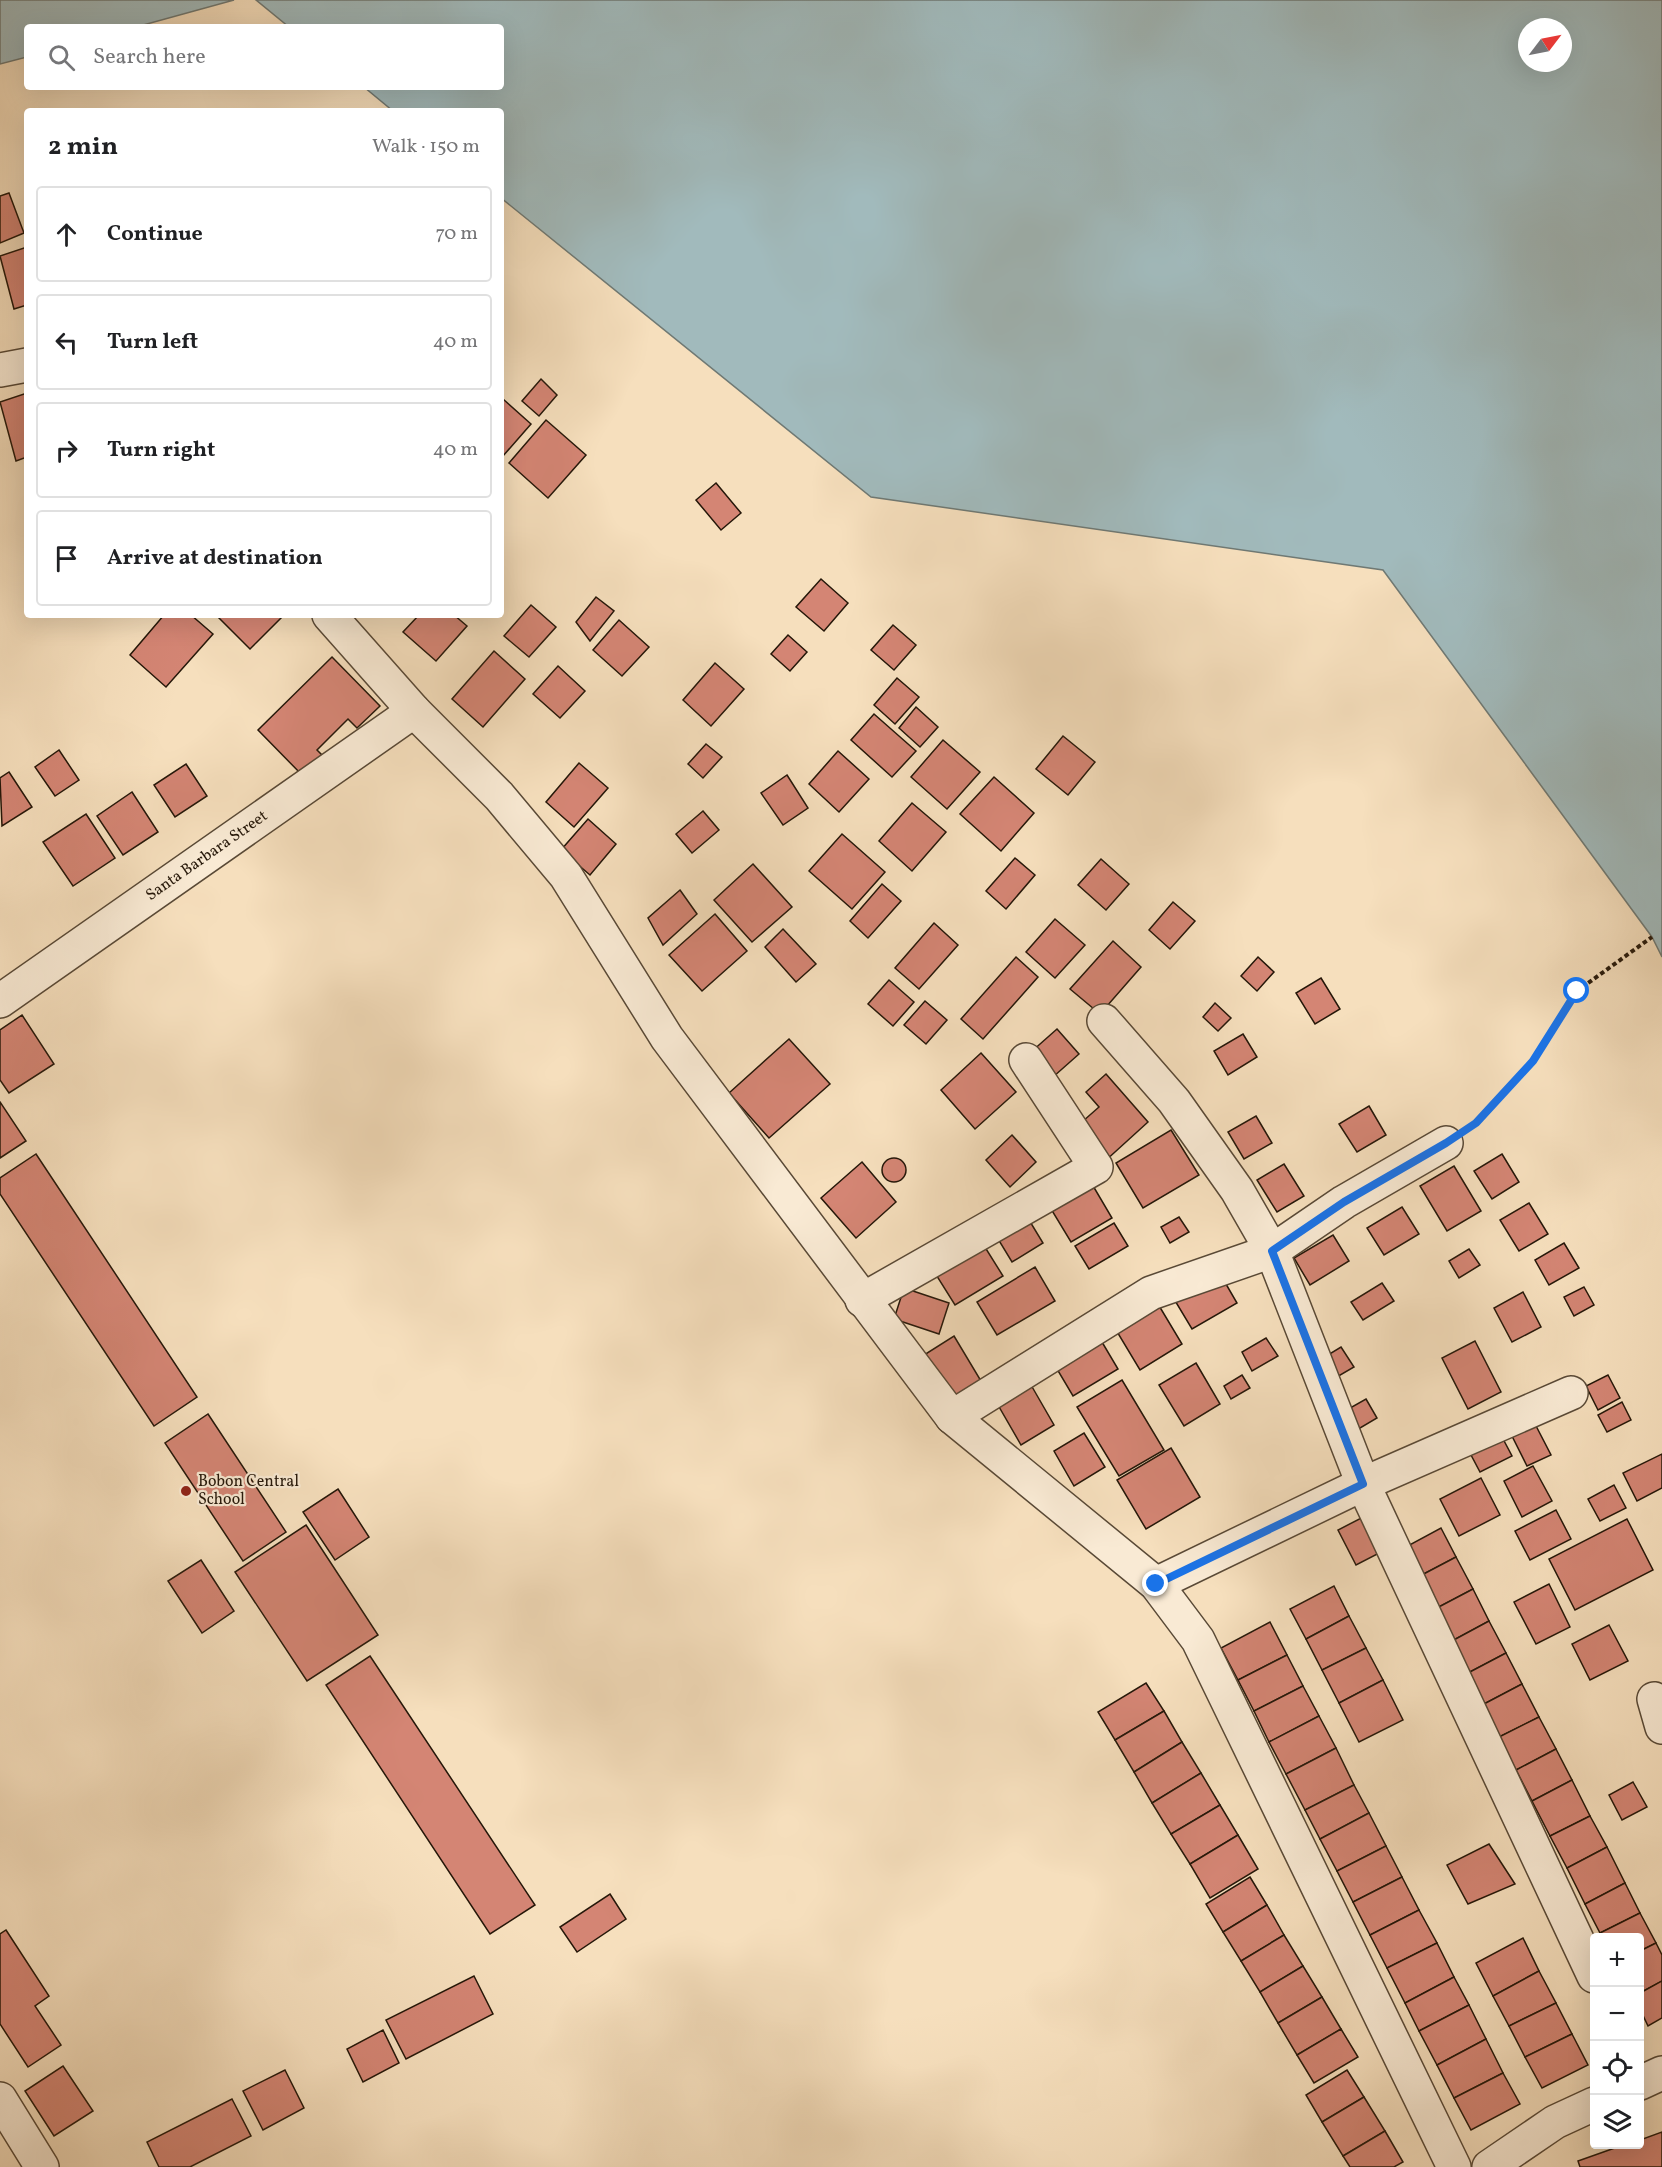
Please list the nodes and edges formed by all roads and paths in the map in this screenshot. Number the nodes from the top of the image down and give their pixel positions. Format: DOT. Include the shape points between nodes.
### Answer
graph roads {
  1 [pos="24,365"];
  2 [pos="0,369"];
  3 [pos="332,618"];
  4 [pos="414,711"];
  5 [pos="1652,937"];
  6 [pos="0,1001"];
  7 [pos="1104,1021"];
  8 [pos="1026,1060"];
  9 [pos="1446,1143"];
  10 [pos="1272,1251"];
  11 [pos="862,1300"];
  12 [pos="1571,1393"];
  13 [pos="952,1417"];
  14 [pos="1363,1484"];
  15 [pos="1156,1584"];
  16 [pos="1590,1967"];
  17 [pos="0,2099"];
  18 [pos="1590,2106"];
  19 [pos="42,2167"];
  20 [pos="1454,2167"];
  21 [pos="1489,2167"];
  1 -- 2 [label="street"];
  3 -- 4 [label="street"];
  4 -- 6 [label="street, Santa Barbara Street"];
  4 -- 11 [label="street" via="499,796 566,876 667,1038"];
  5 -- 9 [label="path" via="1577,991 1533,1061 1476,1123"];
  7 -- 10 [label="street" via="1174,1101 1237,1190"];
  8 -- 11 [label="street" via="1096,1167"];
  9 -- 10 [label="street" via="1344,1202"];
  10 -- 13 [label="street" via="1151,1293"];
  10 -- 14 [label="street"];
  11 -- 13 [label="street"];
  12 -- 14 [label="street"];
  13 -- 15 [label="street"];
  14 -- 15 [label="street"];
  14 -- 16 [label="street"];
  15 -- 20 [label="street" via="1198,1640"];
  17 -- 19 [label="street"];
  18 -- 21 [label="street" via="1555,2122"];
}
